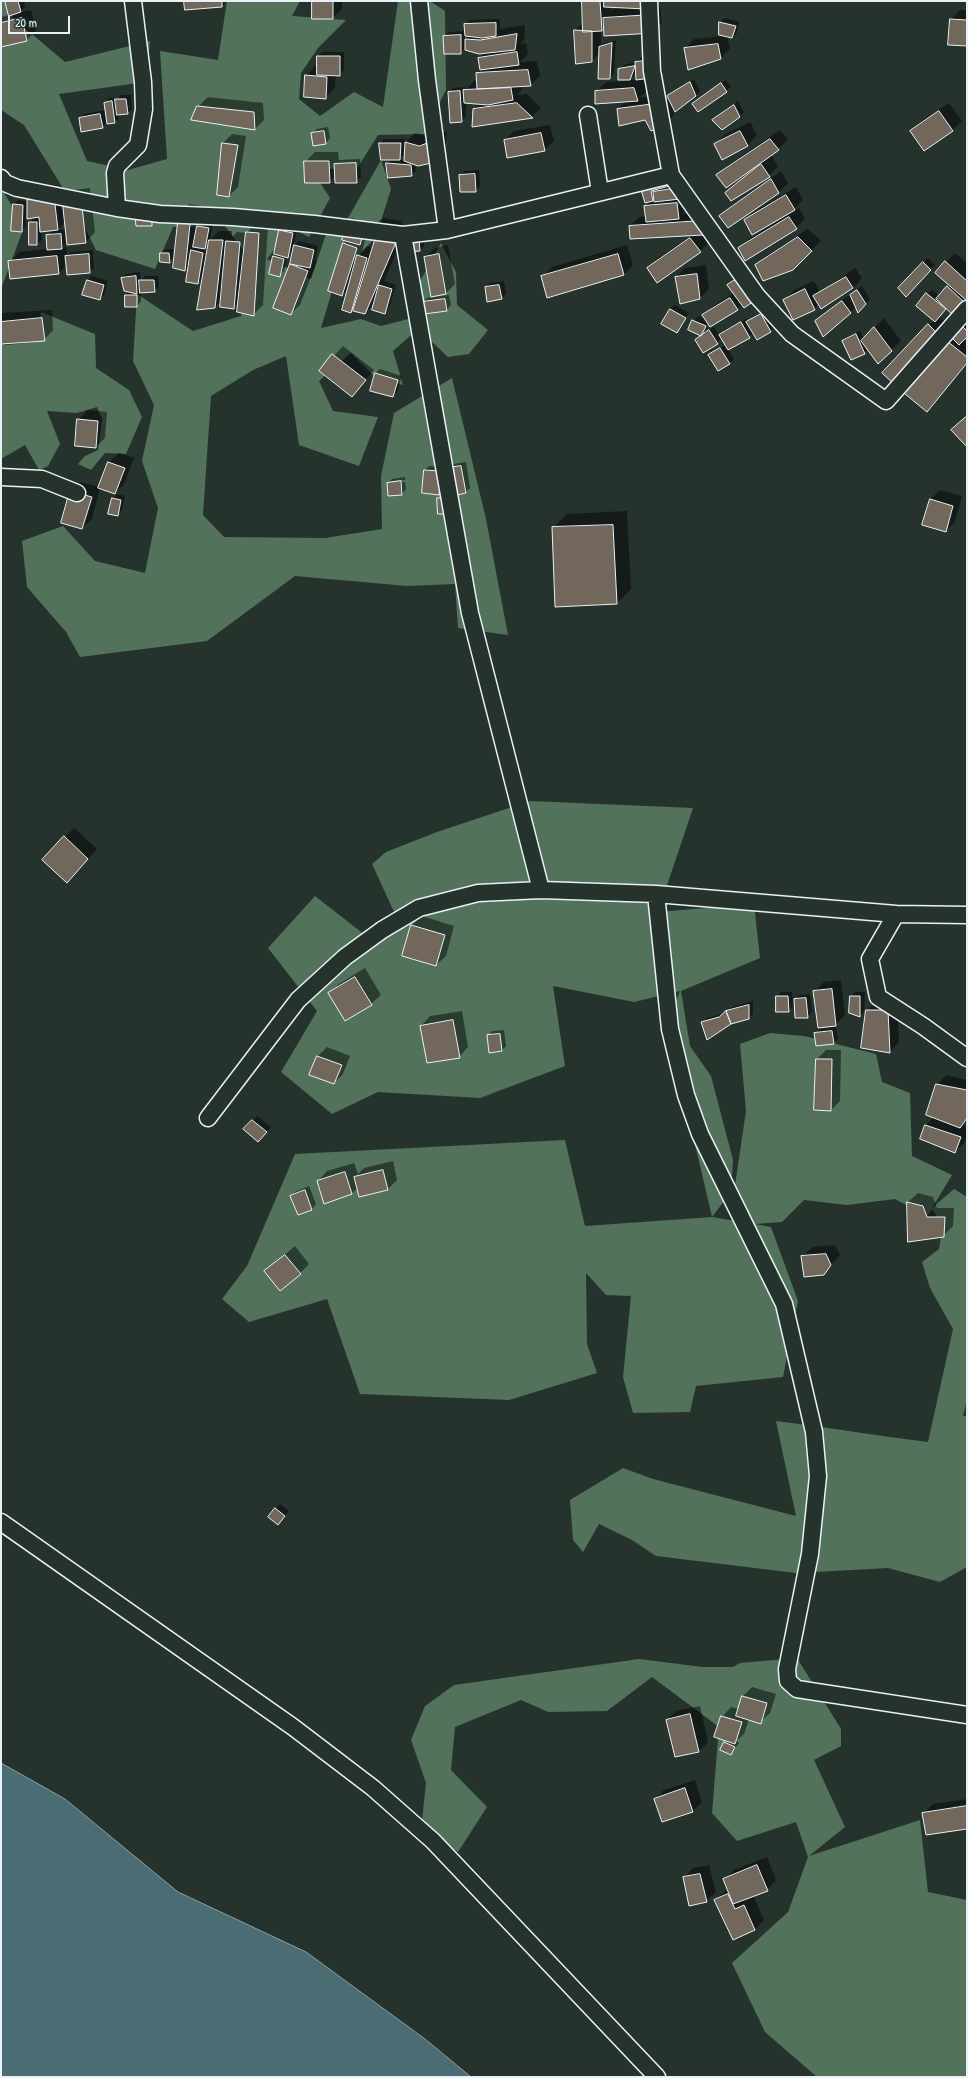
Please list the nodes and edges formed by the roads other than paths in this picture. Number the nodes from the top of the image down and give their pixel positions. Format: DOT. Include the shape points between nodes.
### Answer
graph roads {
  1 [pos="133,1"];
  2 [pos="419,1"];
  3 [pos="649,1"];
  4 [pos="588,115"];
  5 [pos="671,175"];
  6 [pos="1,178"];
  7 [pos="600,192"];
  8 [pos="117,208"];
  9 [pos="447,230"];
  10 [pos="403,235"];
  11 [pos="967,309"];
  12 [pos="1,476"];
  13 [pos="77,493"];
  14 [pos="542,890"];
  15 [pos="656,894"];
  16 [pos="896,914"];
  17 [pos="967,915"];
  18 [pos="967,1058"];
  19 [pos="208,1118"];
  20 [pos="1,1522"];
  21 [pos="967,1715"];
  22 [pos="657,2077"];
  1 -- 8 [label="street" via="144,109 138,145 117,166 115,173"];
  2 -- 9 [label="street"];
  3 -- 5 [label="street" via="652,71"];
  4 -- 7 [label="street"];
  5 -- 7 [label="street"];
  5 -- 11 [label="street" via="757,296 792,334 886,402"];
  6 -- 8 [label="street" via="17,188"];
  7 -- 9 [label="street"];
  8 -- 10 [label="street" via="160,214 233,216"];
  9 -- 10 [label="street"];
  10 -- 14 [label="street" via="470,613"];
  12 -- 13 [label="street" via="42,479"];
  14 -- 15 [label="street"];
  14 -- 19 [label="street" via="478,893 419,908 382,930 345,957 298,1000"];
  15 -- 16 [label="street"];
  15 -- 21 [label="street" via="670,1029 686,1095 700,1134 784,1304 814,1432 818,1476 811,1546 787,1669 788,1681 797,1689"];
  16 -- 17 [label="street"];
  16 -- 18 [label="street" via="870,959 878,997"];
  20 -- 22 [label="street" via="293,1727 403,1813 433,1841"];
}
